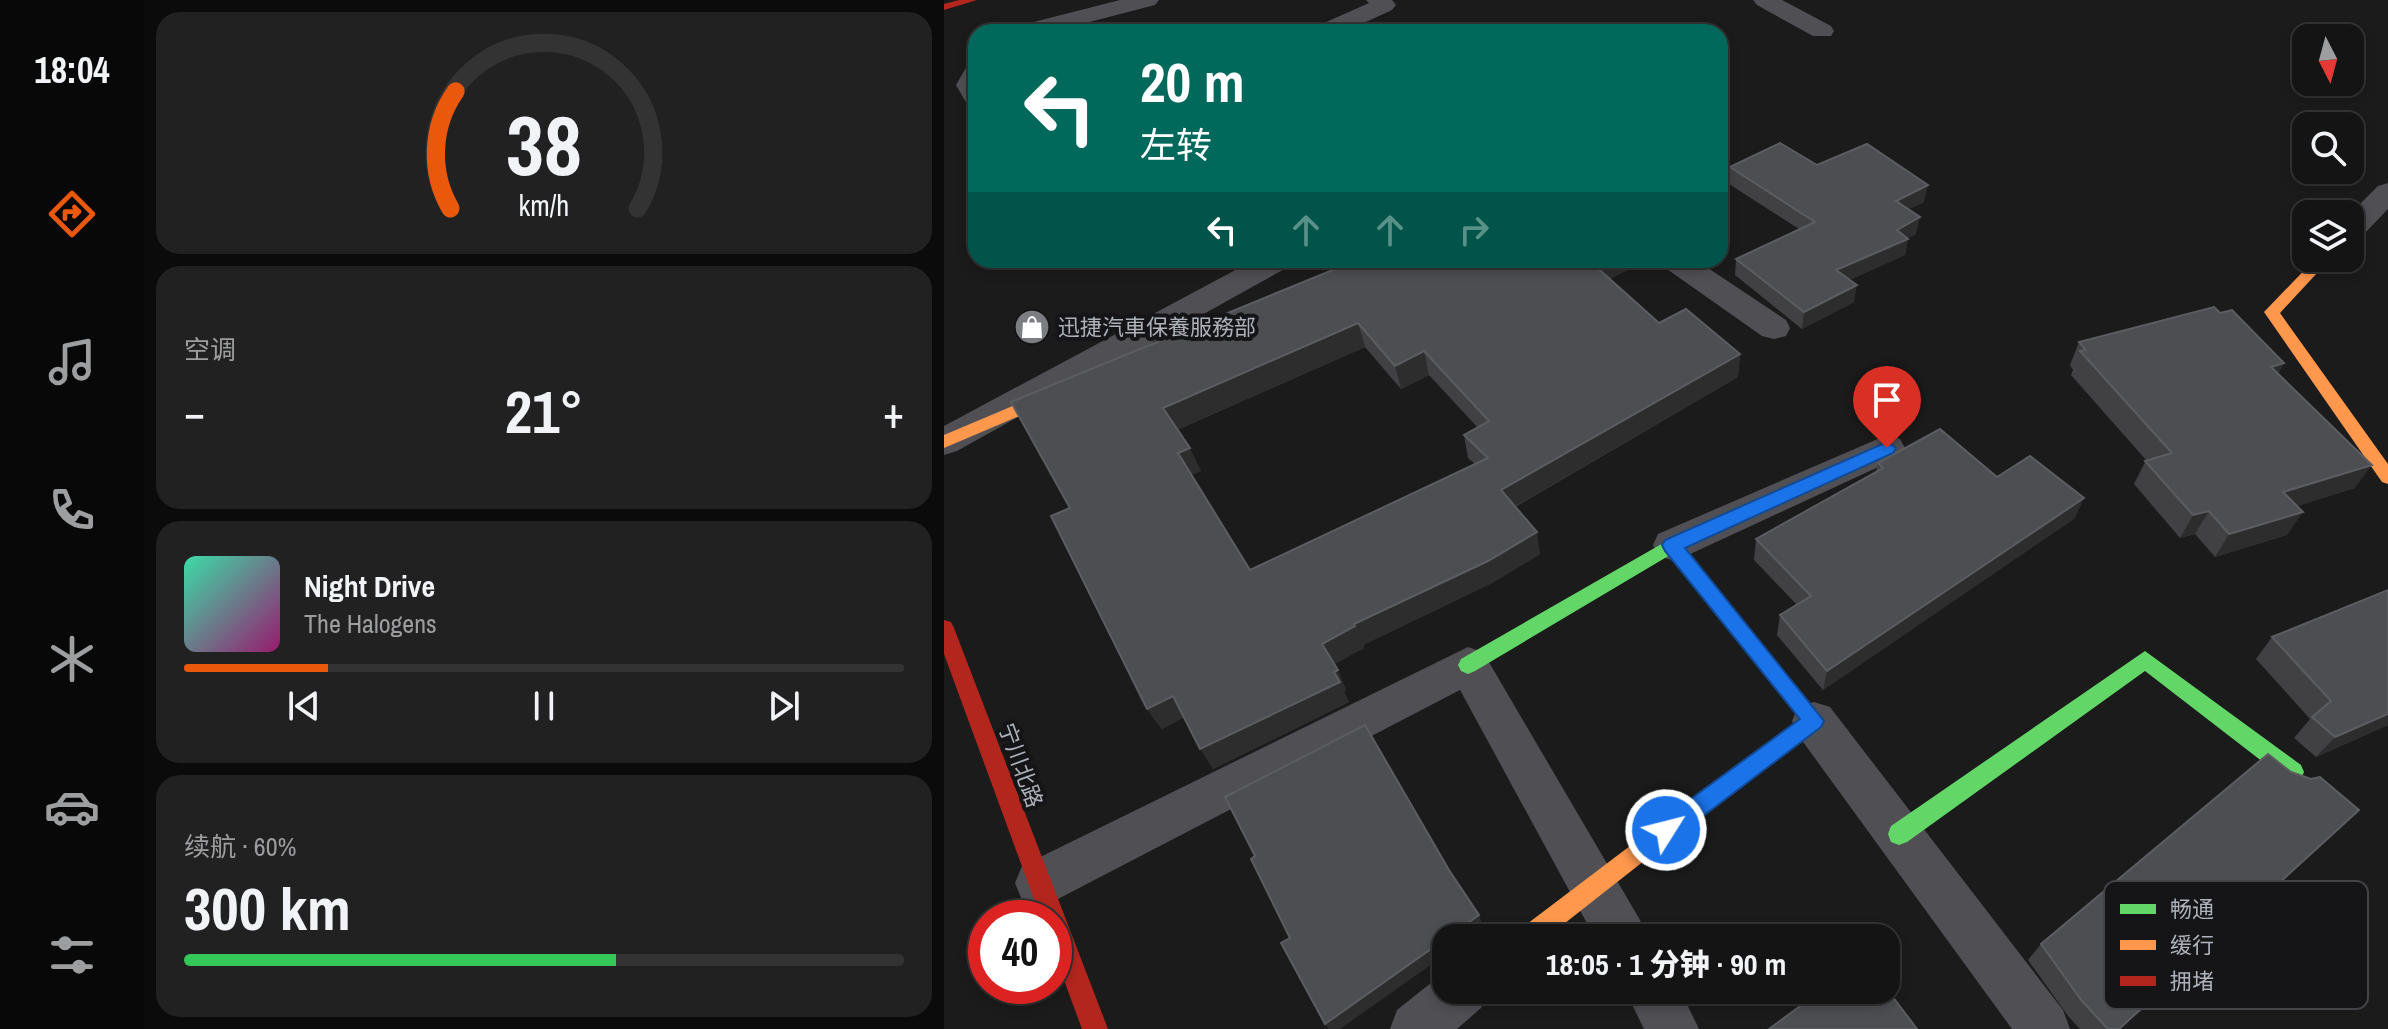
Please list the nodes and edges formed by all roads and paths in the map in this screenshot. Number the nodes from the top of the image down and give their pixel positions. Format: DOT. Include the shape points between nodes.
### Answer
graph roads {
  1 [pos="972,0"];
  2 [pos="1147,0"];
  3 [pos="1378,0"];
  4 [pos="1765,0"];
  5 [pos="1109,4"];
  6 [pos="944,7"];
  7 [pos="1048,24"];
  8 [pos="1342,24"];
  9 [pos="1822,31"];
  10 [pos="2388,192"];
  11 [pos="2364,217"];
  12 [pos="1262,268"];
  13 [pos="1687,268"];
  14 [pos="2311,272"];
  15 [pos="1774,328"];
  16 [pos="1134,360"];
  17 [pos="944,442"];
  18 [pos="1887,448"];
  19 [pos="2388,477"];
  20 [pos="1672,545"];
  21 [pos="944,628"];
  22 [pos="1468,665"];
  23 [pos="1814,721"];
  24 [pos="2293,772"];
  25 [pos="1899,834"];
  26 [pos="1592,885"];
  27 [pos="1046,900"];
  28 [pos="1063,900"];
  29 [pos="1544,924"];
  30 [pos="1614,924"];
  31 [pos="1072,968"];
  32 [pos="1446,1004"];
  33 [pos="1659,1004"];
  34 [pos="1095,1029"];
  35 [pos="1416,1029"];
  36 [pos="1673,1029"];
  37 [pos="2044,1029"];
  1 -- 6 [label="street"];
  2 -- 5 [label="street"];
  3 -- 8 [label="street" via="1384,5"];
  4 -- 9 [label="street"];
  5 -- 7 [label="street"];
  10 -- 11 [label="street"];
  12 -- 17 [label="street"];
  13 -- 15 [label="street"];
  14 -- 19 [label="street" via="2272,312"];
  16 -- 17 [label="street"];
  18 -- 20 [label="street"];
  20 -- 22 [label="street"];
  20 -- 23 [label="street"];
  21 -- 27 [label="street, 宁川北路"];
  22 -- 26 [label="street"];
  22 -- 28 [label="street"];
  23 -- 25 [label="street"];
  23 -- 26 [label="street"];
  24 -- 25 [label="street" via="2145,660"];
  25 -- 37 [label="street"];
  26 -- 29 [label="street"];
  26 -- 30 [label="street"];
  31 -- 34 [label="street, 宁川北路"];
  32 -- 35 [label="street"];
  33 -- 36 [label="street"];
}
